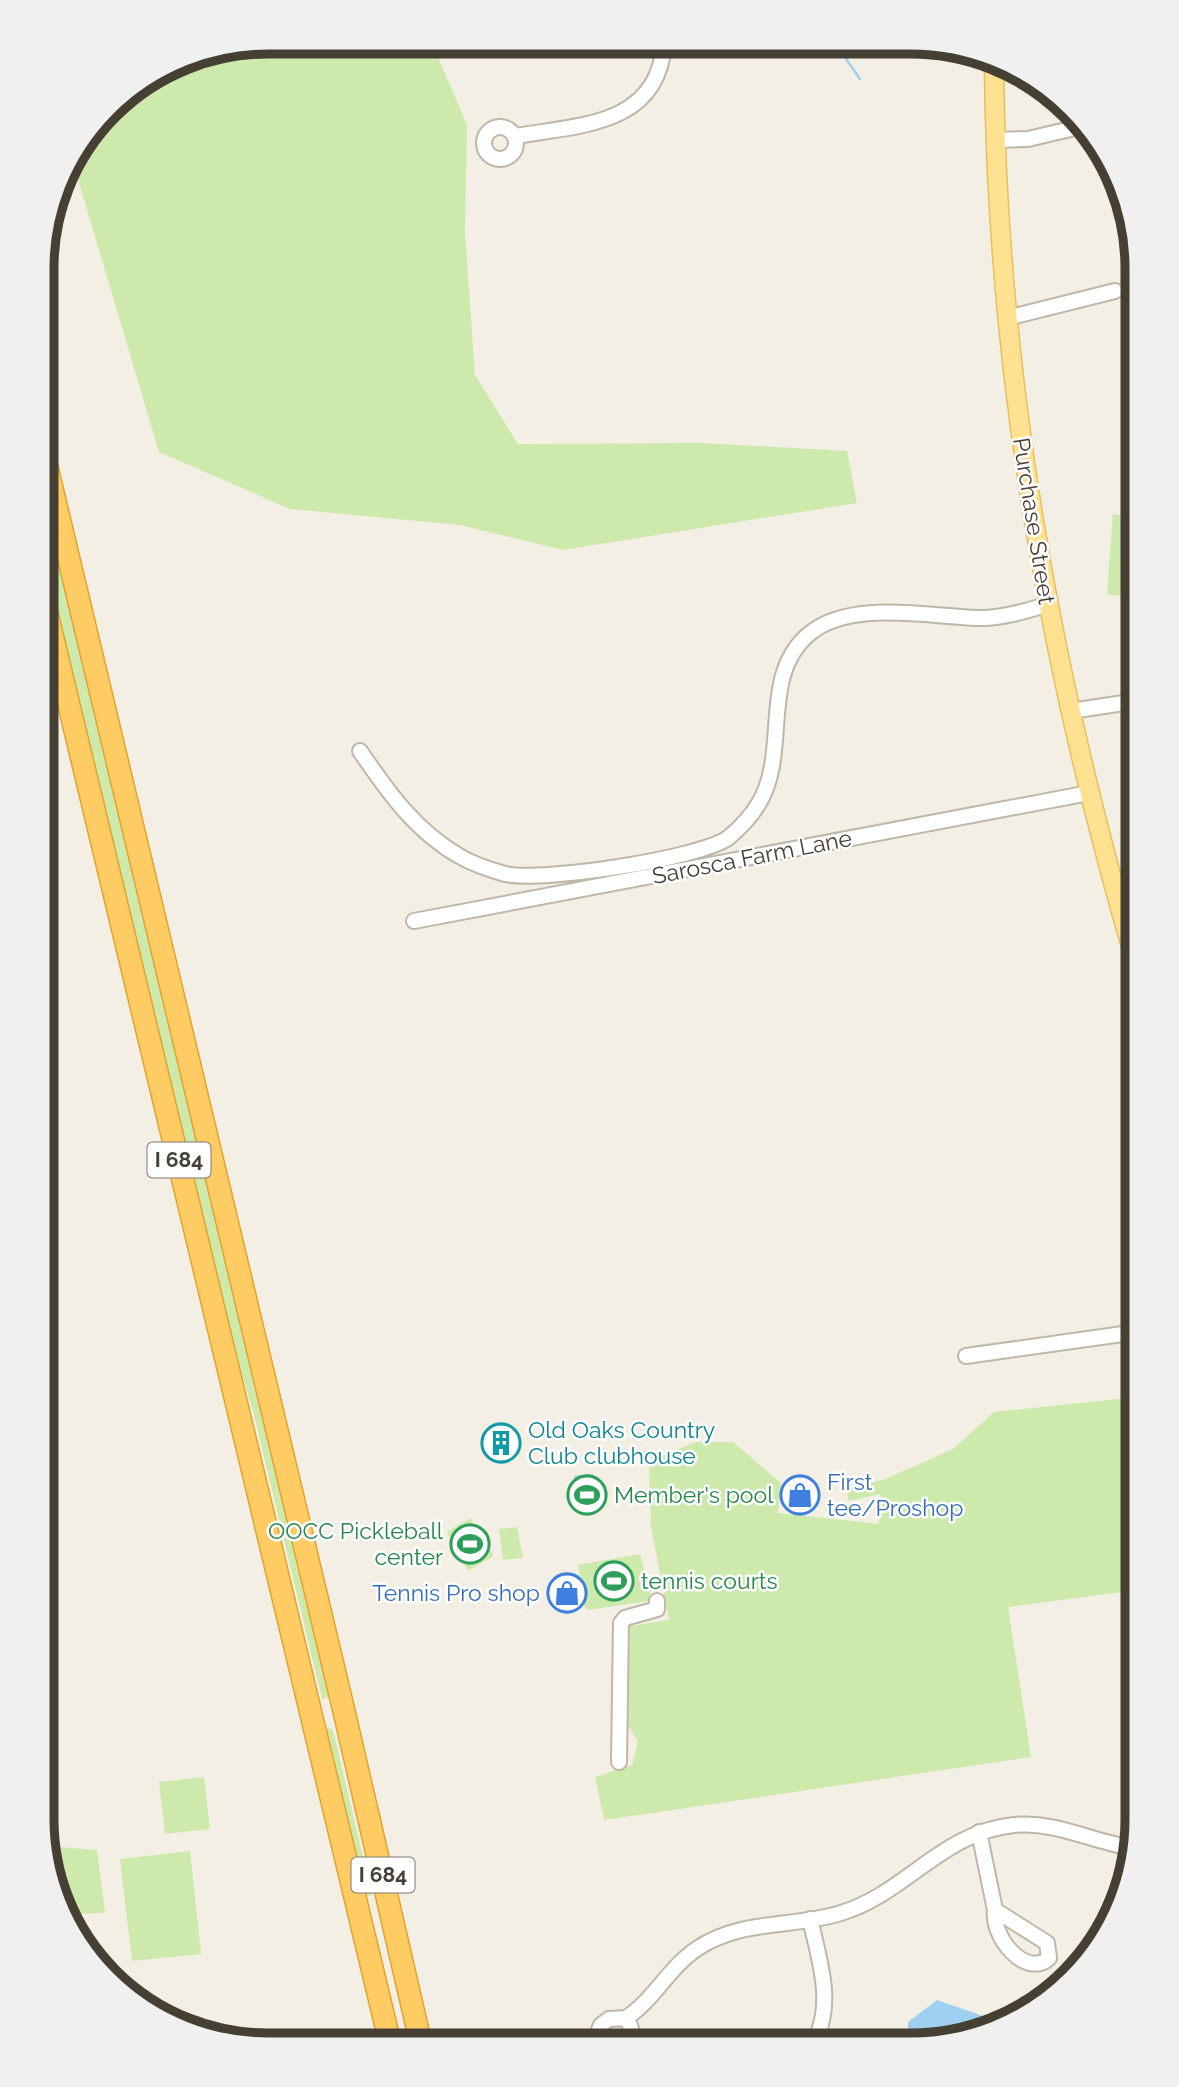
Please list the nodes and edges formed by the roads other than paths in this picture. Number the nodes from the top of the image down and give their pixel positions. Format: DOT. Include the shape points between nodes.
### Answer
graph roads {
  1 [pos="662,54"];
  2 [pos="994,72"];
  3 [pos="1073,128"];
  4 [pos="516,136"];
  5 [pos="995,141"];
  6 [pos="1115,291"];
  7 [pos="1007,318"];
  8 [pos="54,497"];
  9 [pos="1046,605"];
  10 [pos="54,643"];
  11 [pos="1125,703"];
  12 [pos="1071,711"];
  13 [pos="360,751"];
  14 [pos="1089,793"];
  15 [pos="414,921"];
  16 [pos="1125,922"];
  17 [pos="1124,1334"];
  18 [pos="966,1356"];
  19 [pos="657,1601"];
  20 [pos="619,1762"];
  21 [pos="979,1832"];
  22 [pos="1123,1845"];
  23 [pos="995,1910"];
  24 [pos="810,1919"];
  25 [pos="626,2018"];
  26 [pos="388,2033"];
  27 [pos="419,2033"];
  28 [pos="598,2033"];
  29 [pos="633,2033"];
  30 [pos="818,2033"];
  1 -- 4 [label="street" via="648,92 636,105 602,121"];
  2 -- 5 [label="main road, Purchase Street"];
  3 -- 5 [label="street"];
  5 -- 7 [label="main road, Purchase Street"];
  6 -- 7 [label="street"];
  7 -- 9 [label="main road, Purchase Street"];
  8 -- 27 [label="highway, I 684"];
  9 -- 12 [label="main road, Purchase Street"];
  9 -- 13 [label="street" via="993,617 844,616 810,633 798,646 780,685 771,779 759,803 728,837 668,857 567,873 505,874 435,841 405,813"];
  10 -- 26 [label="highway, I 684"];
  11 -- 12 [label="street"];
  12 -- 14 [label="main road, Purchase Street"];
  14 -- 15 [label="street, Sarosca Farm Lane"];
  14 -- 16 [label="main road, Purchase Street"];
  17 -- 18 [label="street"];
  19 -- 20 [label="street" via="657,1609 621,1623"];
  21 -- 22 [label="street" via="1016,1825 1053,1826"];
  21 -- 23 [label="street"];
  21 -- 24 [label="street" via="923,1862 866,1903"];
  24 -- 25 [label="street" via="738,1930 714,1939 680,1961"];
  24 -- 30 [label="street" via="826,2001"];
  25 -- 28 [label="street" via="609,2019"];
  25 -- 29 [label="street"];
}
